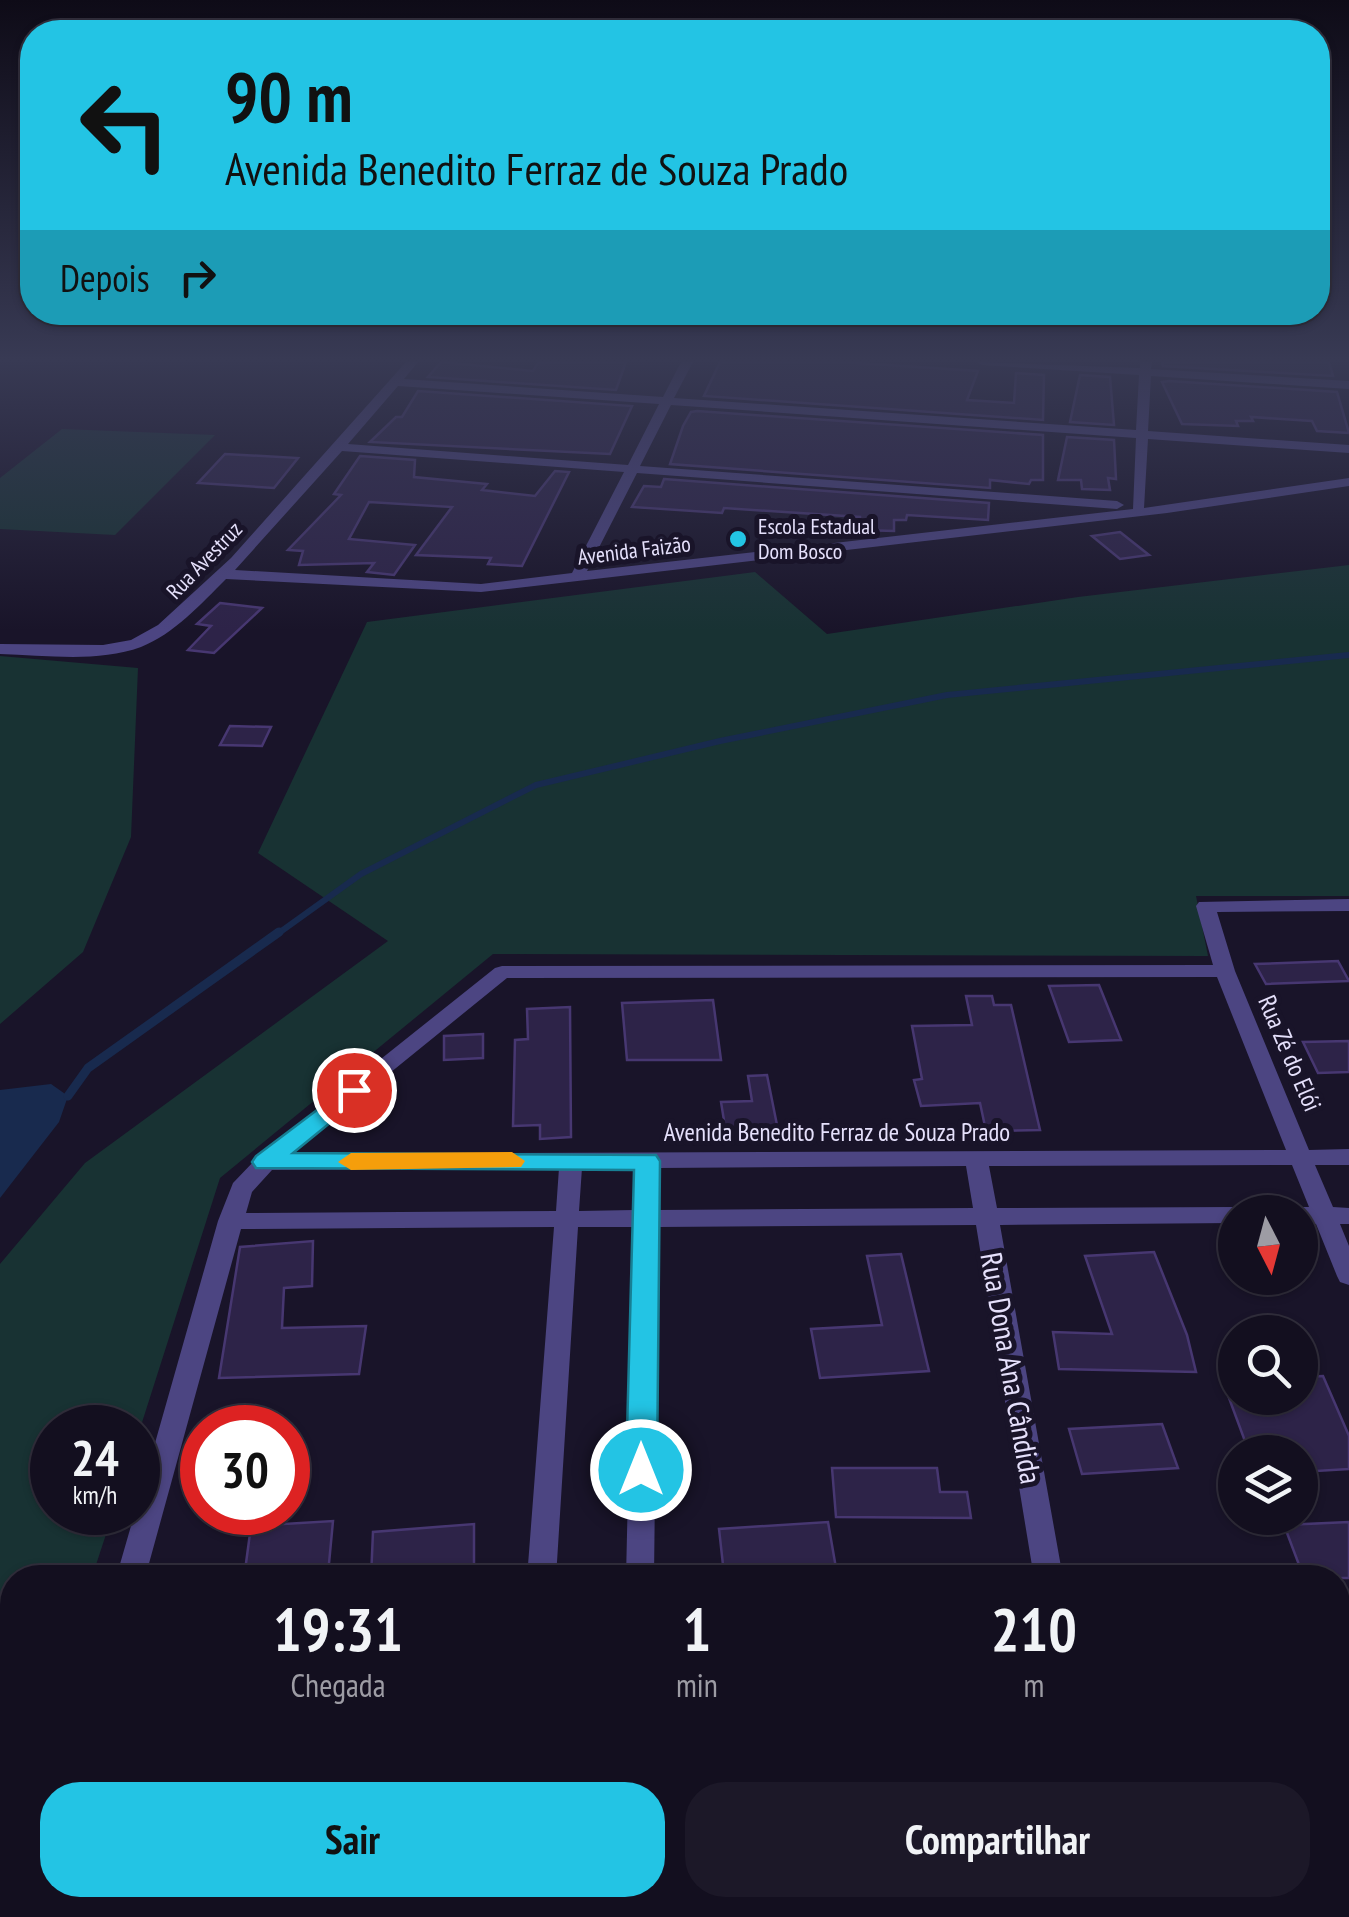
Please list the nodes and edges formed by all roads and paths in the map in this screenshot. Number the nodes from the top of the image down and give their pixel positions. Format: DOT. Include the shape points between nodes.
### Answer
graph roads {
  1 [pos="332,451"];
  2 [pos="398,451"];
  3 [pos="638,451"];
  4 [pos="1143,451"];
  5 [pos="630,468"];
  6 [pos="1349,482"];
  7 [pos="1138,507"];
  8 [pos="1166,509"];
  9 [pos="220,574"];
  10 [pos="576,579"];
  11 [pos="0,649"];
  12 [pos="1349,905"];
  13 [pos="1224,971"];
  14 [pos="1303,1156"];
  15 [pos="1349,1157"];
  16 [pos="976,1158"];
  17 [pos="571,1161"];
  18 [pos="647,1161"];
  19 [pos="266,1162"];
  20 [pos="986,1214"];
  21 [pos="1218,1215"];
  22 [pos="1337,1216"];
  23 [pos="643,1217"];
  24 [pos="567,1218"];
  25 [pos="230,1221"];
  26 [pos="1349,1276"];
  27 [pos="134,1565"];
  28 [pos="543,1565"];
  29 [pos="640,1565"];
  30 [pos="1047,1565"];
  1 -- 9 [label="street, Rua Avestruz"];
  2 -- 5 [label="street"];
  3 -- 5 [label="street"];
  4 -- 7 [label="street"];
  5 -- 7 [label="street"];
  5 -- 10 [label="street"];
  6 -- 8 [label="street, Avenida Faizão"];
  7 -- 8 [label="street"];
  8 -- 10 [label="street, Avenida Faizão"];
  9 -- 10 [label="street, Avenida Faizão" via="482,588"];
  9 -- 11 [label="street, Rua Avestruz" via="162,631 138,643 92,652"];
  12 -- 13 [label="street, Rua Zé do Elói" via="1206,906"];
  13 -- 14 [label="street, Rua Zé do Elói"];
  13 -- 19 [label="street" via="502,972"];
  14 -- 15 [label="street, Avenida Benedito Ferraz de Souza Prado"];
  14 -- 16 [label="street, Avenida Benedito Ferraz de Souza Prado"];
  14 -- 22 [label="street, Rua Zé do Elói"];
  16 -- 18 [label="street, Avenida Benedito Ferraz de Souza Prado"];
  16 -- 20 [label="street, Rua Dona Ana Cândida"];
  17 -- 18 [label="street, Avenida Benedito Ferraz de Souza Prado"];
  17 -- 19 [label="street, Avenida Benedito Ferraz de Souza Prado"];
  17 -- 24 [label="street"];
  18 -- 23 [label="street"];
  19 -- 25 [label="street" via="241,1189"];
  20 -- 21 [label="street"];
  20 -- 23 [label="street"];
  20 -- 30 [label="street, Rua Dona Ana Cândida"];
  22 -- 26 [label="street, Rua Zé do Elói"];
  23 -- 24 [label="street"];
  23 -- 29 [label="street"];
  24 -- 25 [label="street"];
  24 -- 28 [label="street"];
  25 -- 27 [label="street"];
}
